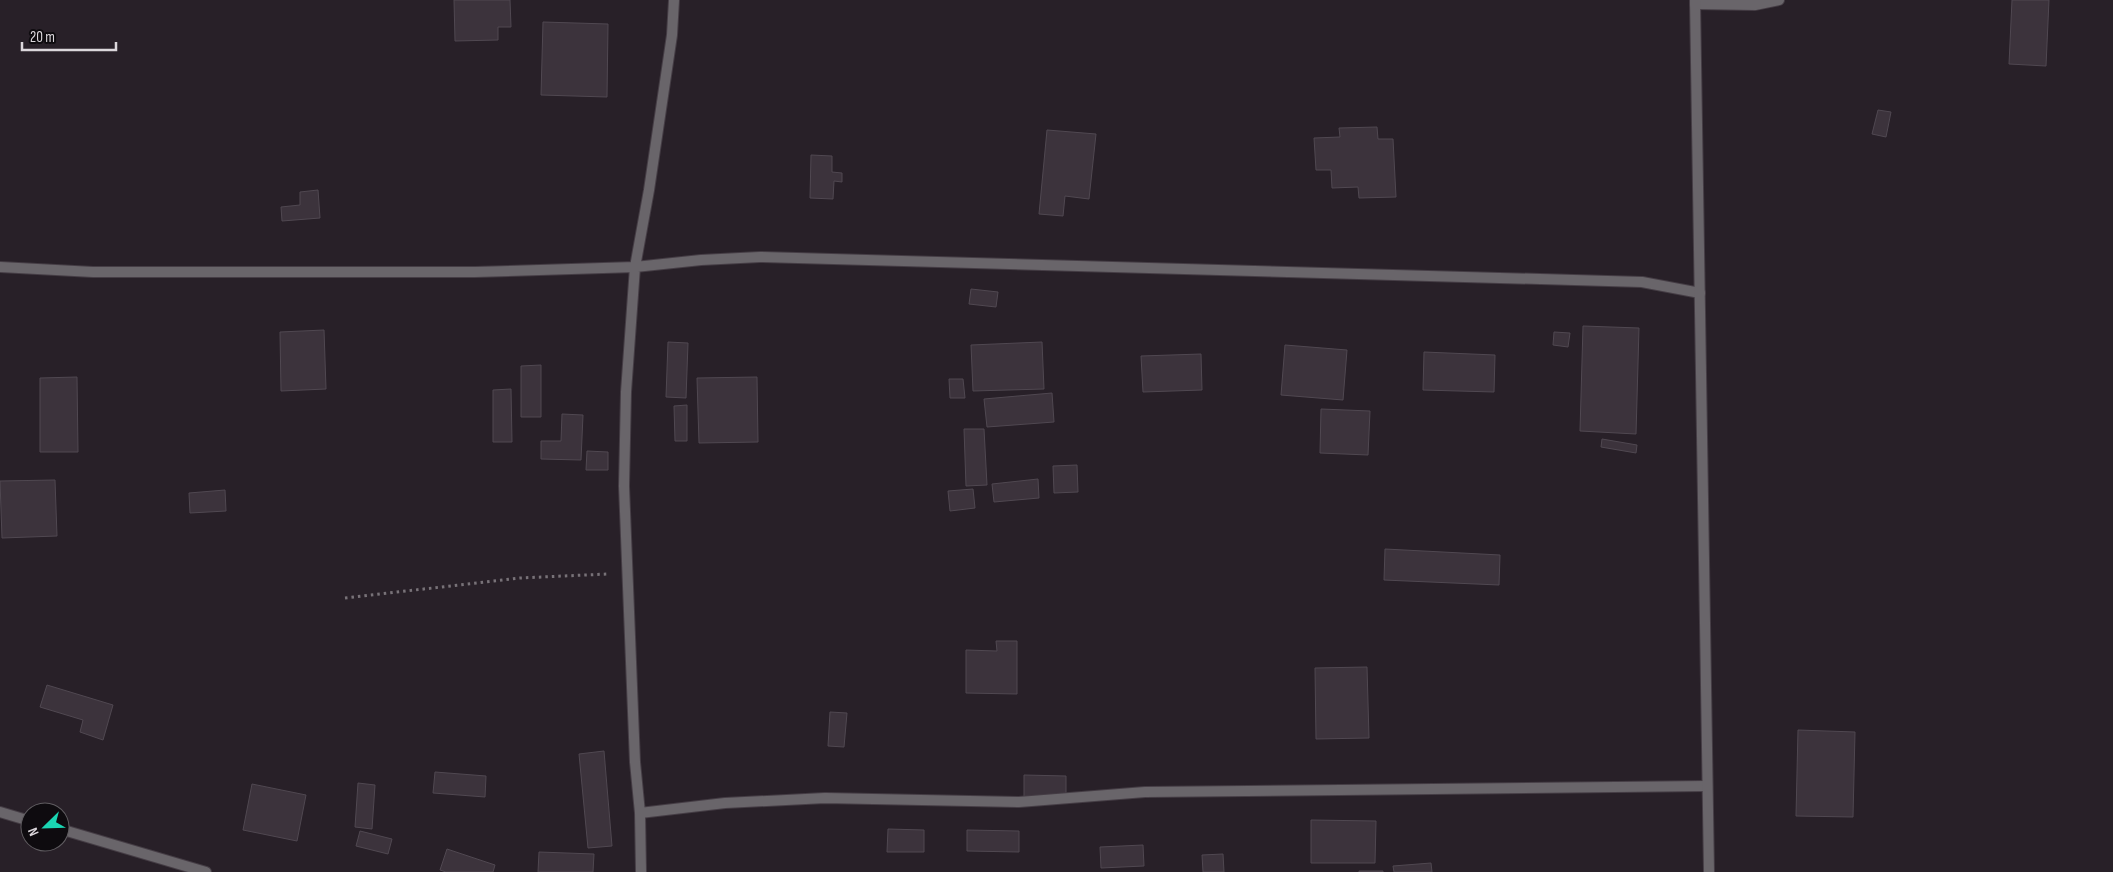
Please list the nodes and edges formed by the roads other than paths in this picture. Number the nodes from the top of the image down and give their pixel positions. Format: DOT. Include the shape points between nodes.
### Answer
graph roads {
  1 [pos="674,0"];
  2 [pos="1779,0"];
  3 [pos="1695,2"];
  4 [pos="0,267"];
  5 [pos="635,267"];
  6 [pos="1700,293"];
  7 [pos="1708,786"];
  8 [pos="0,812"];
  9 [pos="640,813"];
  10 [pos="20,818"];
  11 [pos="70,833"];
  12 [pos="206,872"];
  13 [pos="641,872"];
  14 [pos="1709,872"];
  1 -- 5 [label="street" via="672,35"];
  2 -- 3 [label="street" via="1755,5"];
  3 -- 6 [label="street"];
  4 -- 5 [label="street" via="103,272 475,272"];
  5 -- 6 [label="street" via="760,257 1642,282"];
  5 -- 9 [label="street" via="626,392 624,486 635,762"];
  6 -- 7 [label="street"];
  7 -- 9 [label="street" via="1145,792 1010,802 825,798 726,803"];
  7 -- 14 [label="street"];
  8 -- 10 [label="street"];
  9 -- 13 [label="street"];
  11 -- 12 [label="street"];
}
